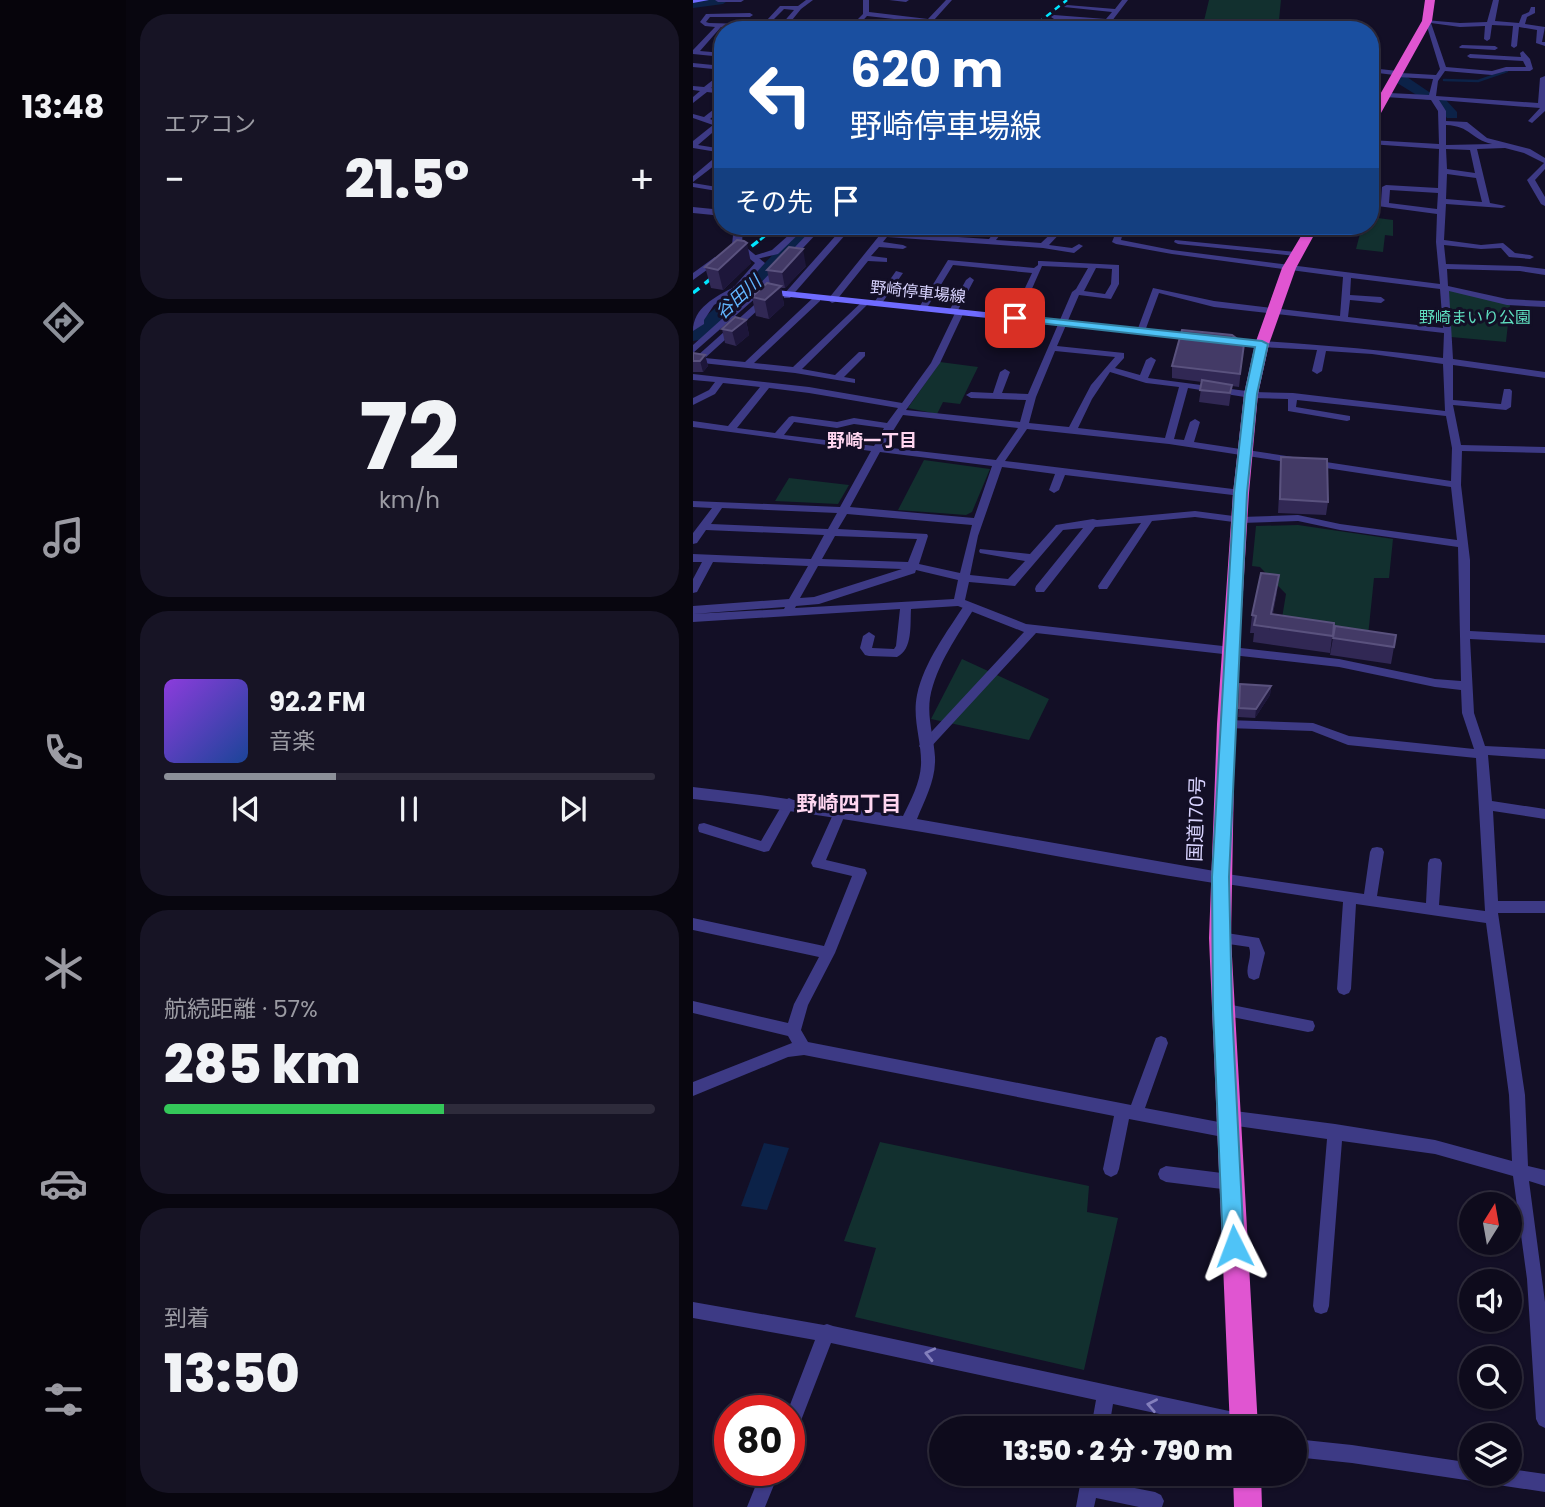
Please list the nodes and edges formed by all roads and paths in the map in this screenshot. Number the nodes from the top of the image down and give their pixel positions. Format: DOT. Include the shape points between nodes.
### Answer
graph roads {
  1 [pos="705,0"];
  2 [pos="741,0"];
  3 [pos="810,0"];
  4 [pos="866,0"];
  5 [pos="892,0"];
  6 [pos="907,0"];
  7 [pos="949,0"];
  8 [pos="1091,0"];
  9 [pos="1125,0"];
  10 [pos="1430,0"];
  11 [pos="1496,0"];
  12 [pos="693,1"];
  13 [pos="718,1"];
  14 [pos="755,5"];
  15 [pos="1067,7"];
  16 [pos="799,8"];
  17 [pos="1085,8"];
  18 [pos="1533,8"];
  19 [pos="1117,10"];
  20 [pos="866,14"];
  21 [pos="750,15"];
  22 [pos="1054,17"];
  23 [pos="770,20"];
  24 [pos="693,21"];
  25 [pos="746,21"];
  26 [pos="788,21"];
  27 [pos="859,21"];
  28 [pos="930,21"];
  29 [pos="1065,21"];
  30 [pos="1108,21"];
  31 [pos="1427,21"];
  32 [pos="704,22"];
  33 [pos="1490,23"];
  34 [pos="714,25"];
  35 [pos="1518,25"];
  36 [pos="1543,28"];
  37 [pos="714,32"];
  38 [pos="1487,39"];
  39 [pos="693,41"];
  40 [pos="706,41"];
  41 [pos="1545,44"];
  42 [pos="1514,46"];
  43 [pos="1495,48"];
  44 [pos="694,52"];
  45 [pos="714,54"];
  46 [pos="1470,57"];
  47 [pos="710,60"];
  48 [pos="693,65"];
  49 [pos="702,66"];
  50 [pos="714,67"];
  51 [pos="1443,69"];
  52 [pos="1379,71"];
  53 [pos="1472,71"];
  54 [pos="693,73"];
  55 [pos="1399,74"];
  56 [pos="1437,77"];
  57 [pos="1543,78"];
  58 [pos="714,82"];
  59 [pos="693,88"];
  60 [pos="705,90"];
  61 [pos="714,91"];
  62 [pos="1379,95"];
  63 [pos="1386,95"];
  64 [pos="1434,95"];
  65 [pos="693,101"];
  66 [pos="1544,106"];
  67 [pos="1379,107"];
  68 [pos="714,112"];
  69 [pos="693,116"];
  70 [pos="705,120"];
  71 [pos="1545,120"];
  72 [pos="1442,123"];
  73 [pos="714,124"];
  74 [pos="714,131"];
  75 [pos="1379,142"];
  76 [pos="1537,145"];
  77 [pos="1503,146"];
  78 [pos="694,147"];
  79 [pos="1443,147"];
  80 [pos="1473,148"];
  81 [pos="714,149"];
  82 [pos="1531,154"];
  83 [pos="714,163"];
  84 [pos="1545,163"];
  85 [pos="1443,171"];
  86 [pos="1479,176"];
  87 [pos="693,182"];
  88 [pos="714,183"];
  89 [pos="1442,196"];
  90 [pos="1486,203"];
  91 [pos="1379,204"];
  92 [pos="1545,204"];
  93 [pos="1385,205"];
  94 [pos="1502,206"];
  95 [pos="693,210"];
  96 [pos="714,212"];
  97 [pos="1440,212"];
  98 [pos="738,235"];
  99 [pos="793,235"];
  100 [pos="809,235"];
  101 [pos="840,235"];
  102 [pos="884,235"];
  103 [pos="956,235"];
  104 [pos="996,235"];
  105 [pos="1055,235"];
  106 [pos="1308,235"];
  107 [pos="1118,236"];
  108 [pos="906,237"];
  109 [pos="952,240"];
  110 [pos="1178,242"];
  111 [pos="1440,242"];
  112 [pos="990,243"];
  113 [pos="878,244"];
  114 [pos="737,245"];
  115 [pos="1079,246"];
  116 [pos="903,247"];
  117 [pos="1046,247"];
  118 [pos="1529,257"];
  119 [pos="756,258"];
  120 [pos="866,258"];
  121 [pos="884,260"];
  122 [pos="1292,261"];
  123 [pos="1094,265"];
  124 [pos="1441,266"];
  125 [pos="1039,267"];
  126 [pos="1545,272"];
  127 [pos="899,273"];
  128 [pos="1347,275"];
  129 [pos="693,277"];
  130 [pos="970,280"];
  131 [pos="1443,287"];
  132 [pos="747,291"];
  133 [pos="1079,292"];
  134 [pos="772,294"];
  135 [pos="787,296"];
  136 [pos="1345,297"];
  137 [pos="817,299"];
  138 [pos="832,300"];
  139 [pos="1381,300"];
  140 [pos="864,303"];
  141 [pos="877,304"];
  142 [pos="1545,304"];
  143 [pos="922,309"];
  144 [pos="1274,309"];
  145 [pos="956,312"];
  146 [pos="1015,318"];
  147 [pos="1344,318"];
  148 [pos="1063,323"];
  149 [pos="706,325"];
  150 [pos="731,330"];
  151 [pos="1141,331"];
  152 [pos="1448,331"];
  153 [pos="1262,344"];
  154 [pos="1322,347"];
  155 [pos="1052,348"];
  156 [pos="693,350"];
  157 [pos="862,354"];
  158 [pos="695,360"];
  159 [pos="1150,360"];
  160 [pos="1448,360"];
  161 [pos="749,365"];
  162 [pos="1108,369"];
  163 [pos="795,370"];
  164 [pos="1317,371"];
  165 [pos="1005,372"];
  166 [pos="821,374"];
  167 [pos="1545,375"];
  168 [pos="693,377"];
  169 [pos="838,377"];
  170 [pos="1143,379"];
  171 [pos="721,380"];
  172 [pos="852,381"];
  173 [pos="738,382"];
  174 [pos="1184,384"];
  175 [pos="767,385"];
  176 [pos="809,390"];
  177 [pos="1507,391"];
  178 [pos="997,394"];
  179 [pos="971,395"];
  180 [pos="1251,395"];
  181 [pos="1293,396"];
  182 [pos="1031,397"];
  183 [pos="693,402"];
  184 [pos="1448,402"];
  185 [pos="902,409"];
  186 [pos="1450,414"];
  187 [pos="1347,418"];
  188 [pos="1195,422"];
  189 [pos="693,424"];
  190 [pos="890,426"];
  191 [pos="1024,426"];
  192 [pos="731,429"];
  193 [pos="1073,430"];
  194 [pos="777,437"];
  195 [pos="1169,441"];
  196 [pos="1188,444"];
  197 [pos="1457,448"];
  198 [pos="878,450"];
  199 [pos="1545,450"];
  200 [pos="1246,453"];
  201 [pos="998,464"];
  202 [pos="1061,471"];
  203 [pos="1456,485"];
  204 [pos="1054,490"];
  205 [pos="1241,493"];
  206 [pos="693,503"];
  207 [pos="719,505"];
  208 [pos="844,510"];
  209 [pos="1149,518"];
  210 [pos="1241,520"];
  211 [pos="979,522"];
  212 [pos="1093,522"];
  213 [pos="703,527"];
  214 [pos="830,532"];
  215 [pos="693,541"];
  216 [pos="1463,544"];
  217 [pos="984,551"];
  218 [pos="693,558"];
  219 [pos="1030,558"];
  220 [pos="709,559"];
  221 [pos="813,562"];
  222 [pos="913,566"];
  223 [pos="965,578"];
  224 [pos="1103,586"];
  225 [pos="693,589"];
  226 [pos="1040,589"];
  227 [pos="964,604"];
  228 [pos="906,606"];
  229 [pos="789,608"];
  230 [pos="693,610"];
  231 [pos="693,618"];
  232 [pos="1033,629"];
  233 [pos="1464,635"];
  234 [pos="869,636"];
  235 [pos="1545,639"];
  236 [pos="1231,649"];
  237 [pos="1466,686"];
  238 [pos="1226,724"];
  239 [pos="925,746"];
  240 [pos="1481,752"];
  241 [pos="1545,754"];
  242 [pos="693,793"];
  243 [pos="789,803"];
  244 [pos="1487,805"];
  245 [pos="841,810"];
  246 [pos="1545,814"];
  247 [pos="908,822"];
  248 [pos="703,828"];
  249 [pos="1377,852"];
  250 [pos="1435,863"];
  251 [pos="1220,877"];
  252 [pos="1350,897"];
  253 [pos="1370,901"];
  254 [pos="1545,907"];
  255 [pos="1432,910"];
  256 [pos="1492,913"];
  257 [pos="693,924"];
  258 [pos="1220,938"];
  259 [pos="828,953"];
  260 [pos="1254,974"];
  261 [pos="1344,989"];
  262 [pos="693,1007"];
  263 [pos="1222,1009"];
  264 [pos="1308,1026"];
  265 [pos="793,1031"];
  266 [pos="1161,1043"];
  267 [pos="804,1048"];
  268 [pos="693,1089"];
  269 [pos="1129,1110"];
  270 [pos="1228,1124"];
  271 [pos="1335,1131"];
  272 [pos="1111,1168"];
  273 [pos="1520,1171"];
  274 [pos="1166,1174"];
  275 [pos="1545,1178"];
  276 [pos="1230,1182"];
  277 [pos="1321,1306"];
  278 [pos="693,1310"];
  279 [pos="827,1332"];
  280 [pos="803,1395"];
  281 [pos="1106,1395"];
  282 [pos="1102,1416"];
  283 [pos="1202,1416"];
  284 [pos="1243,1416"];
  285 [pos="1545,1419"];
  286 [pos="1307,1449"];
  287 [pos="1459,1470"];
  288 [pos="1522,1480"];
  289 [pos="1545,1483"];
  290 [pos="765,1486"];
  291 [pos="1089,1486"];
  292 [pos="1106,1486"];
  293 [pos="1247,1486"];
  294 [pos="1155,1501"];
  295 [pos="756,1507"];
  296 [pos="1085,1507"];
  297 [pos="1248,1507"];
  1 -- 12 [label="main road"];
  2 -- 13 [label="street"];
  3 -- 16 [label="street"];
  4 -- 20 [label="street"];
  5 -- 6 [label="street"];
  7 -- 28 [label="street"];
  8 -- 17 [label="street"];
  9 -- 19 [label="street"];
  10 -- 31 [label="highway"];
  11 -- 33 [label="street"];
  14 -- 21 [label="street"];
  15 -- 17 [label="street"];
  16 -- 23 [label="street" via="782,7"];
  16 -- 26 [label="street"];
  17 -- 19 [label="street"];
  18 -- 35 [label="street"];
  19 -- 30 [label="street"];
  20 -- 27 [label="street"];
  20 -- 28 [label="street"];
  21 -- 25 [label="street"];
  21 -- 32 [label="street" via="708,15"];
  22 -- 29 [label="street"];
  24 -- 32 [label="street"];
  31 -- 33 [label="street"];
  31 -- 51 [label="street"];
  31 -- 55 [label="highway"];
  32 -- 34 [label="street"];
  33 -- 35 [label="street"];
  33 -- 38 [label="street"];
  35 -- 36 [label="street"];
  35 -- 42 [label="street"];
  36 -- 41 [label="street" via="1539,43"];
  37 -- 40 [label="street"];
  39 -- 40 [label="street"];
  40 -- 44 [label="street"];
  43 -- 46 [label="street" via="1465,47"];
  44 -- 45 [label="street"];
  46 -- 53 [label="street"];
  46 -- 53 [label="street" via="1525,56 1530,69"];
  47 -- 49 [label="street"];
  48 -- 49 [label="street"];
  49 -- 50 [label="street"];
  49 -- 54 [label="street"];
  51 -- 53 [label="street"];
  51 -- 56 [label="street"];
  52 -- 55 [label="street"];
  55 -- 56 [label="street"];
  55 -- 63 [label="highway"];
  55 -- 64 [label="street"];
  56 -- 64 [label="street"];
  57 -- 66 [label="street"];
  58 -- 60 [label="street"];
  59 -- 60 [label="street"];
  60 -- 61 [label="street"];
  60 -- 65 [label="street"];
  62 -- 63 [label="street"];
  63 -- 64 [label="street"];
  63 -- 67 [label="highway"];
  64 -- 66 [label="street"];
  64 -- 72 [label="street"];
  66 -- 71 [label="street" via="1533,120"];
  68 -- 70 [label="street"];
  69 -- 70 [label="street"];
  70 -- 73 [label="street"];
  72 -- 77 [label="street" via="1464,124 1484,140"];
  72 -- 79 [label="street"];
  74 -- 78 [label="street"];
  75 -- 79 [label="street" via="1413,141"];
  76 -- 82 [label="street"];
  77 -- 80 [label="street"];
  77 -- 82 [label="street"];
  78 -- 81 [label="street"];
  79 -- 80 [label="street"];
  79 -- 85 [label="street"];
  80 -- 86 [label="street"];
  82 -- 84 [label="street"];
  83 -- 87 [label="street"];
  84 -- 92 [label="street" via="1531,183"];
  85 -- 86 [label="street"];
  85 -- 89 [label="street"];
  86 -- 90 [label="street"];
  87 -- 88 [label="street"];
  89 -- 90 [label="street"];
  89 -- 93 [label="street" via="1386,187"];
  89 -- 97 [label="street"];
  90 -- 94 [label="street"];
  91 -- 93 [label="street"];
  93 -- 97 [label="street"];
  95 -- 96 [label="street"];
  97 -- 111 [label="street"];
  98 -- 114 [label="street"];
  99 -- 119 [label="street" via="775,252"];
  100 -- 132 [label="street"];
  101 -- 135 [label="street"];
  102 -- 108 [label="street"];
  102 -- 113 [label="street"];
  103 -- 109 [label="street"];
  104 -- 112 [label="street"];
  105 -- 117 [label="street"];
  106 -- 122 [label="highway, 国道170号"];
  107 -- 122 [label="street" via="1116,242 1139,246"];
  108 -- 109 [label="street"];
  109 -- 112 [label="street"];
  110 -- 122 [label="street"];
  111 -- 118 [label="street" via="1503,245 1512,256"];
  111 -- 124 [label="street"];
  112 -- 117 [label="street"];
  113 -- 116 [label="street"];
  113 -- 120 [label="street"];
  114 -- 119 [label="street"];
  114 -- 129 [label="street"];
  115 -- 117 [label="street" via="1074,251"];
  117 -- 125 [label="street"];
  119 -- 132 [label="street" via="759,268"];
  120 -- 121 [label="street"];
  120 -- 138 [label="street"];
  122 -- 128 [label="street"];
  122 -- 144 [label="highway, 国道170号"];
  123 -- 125 [label="street"];
  123 -- 133 [label="street"];
  123 -- 133 [label="street" via="1116,267 1108,297"];
  124 -- 126 [label="street"];
  124 -- 131 [label="street"];
  125 -- 143 [label="street" via="951,262"];
  125 -- 146 [label="street"];
  127 -- 141 [label="street"];
  128 -- 131 [label="street"];
  128 -- 136 [label="street"];
  130 -- 145 [label="street"];
  131 -- 142 [label="street" via="1513,305"];
  131 -- 152 [label="street"];
  132 -- 134 [label="main road, 野崎停車場線"];
  132 -- 149 [label="street"];
  132 -- 149 [label="street" via="711,303"];
  133 -- 148 [label="street"];
  134 -- 135 [label="main road, 野崎停車場線"];
  134 -- 150 [label="street"];
  135 -- 137 [label="main road, 野崎停車場線"];
  136 -- 139 [label="street"];
  136 -- 147 [label="street"];
  137 -- 138 [label="main road, 野崎停車場線"];
  137 -- 161 [label="street"];
  138 -- 140 [label="main road, 野崎停車場線"];
  140 -- 141 [label="main road, 野崎停車場線"];
  140 -- 163 [label="street"];
  141 -- 143 [label="main road, 野崎停車場線"];
  143 -- 145 [label="main road, 野崎停車場線"];
  144 -- 147 [label="street"];
  144 -- 151 [label="street" via="1215,304 1204,296 1156,290"];
  144 -- 153 [label="highway, 国道170号"];
  145 -- 146 [label="main road, 野崎停車場線"];
  145 -- 185 [label="street" via="935,363"];
  146 -- 148 [label="main road, 野崎停車場線"];
  147 -- 152 [label="street"];
  148 -- 151 [label="main road, 野崎停車場線"];
  148 -- 155 [label="street"];
  149 -- 150 [label="street"];
  149 -- 156 [label="street"];
  150 -- 158 [label="street"];
  151 -- 153 [label="main road, 野崎停車場線"];
  152 -- 160 [label="street"];
  153 -- 154 [label="street"];
  153 -- 180 [label="highway, 国道170号"];
  154 -- 160 [label="street"];
  154 -- 164 [label="street"];
  155 -- 162 [label="street" via="1121,355"];
  155 -- 182 [label="street"];
  157 -- 169 [label="street"];
  158 -- 161 [label="street"];
  159 -- 170 [label="street"];
  160 -- 167 [label="street"];
  160 -- 184 [label="street"];
  161 -- 163 [label="street"];
  161 -- 173 [label="street"];
  162 -- 170 [label="street"];
  162 -- 193 [label="street" via="1083,404"];
  163 -- 166 [label="street"];
  165 -- 178 [label="street"];
  166 -- 169 [label="street"];
  166 -- 176 [label="street"];
  168 -- 171 [label="street"];
  169 -- 172 [label="street"];
  170 -- 174 [label="street"];
  171 -- 173 [label="street"];
  171 -- 183 [label="street" via="712,392"];
  173 -- 175 [label="street"];
  174 -- 180 [label="street"];
  174 -- 195 [label="street"];
  175 -- 176 [label="street"];
  175 -- 192 [label="street"];
  176 -- 185 [label="street"];
  177 -- 184 [label="street" via="1506,407"];
  178 -- 179 [label="street"];
  178 -- 182 [label="street"];
  180 -- 181 [label="street"];
  180 -- 200 [label="highway, 国道170号"];
  181 -- 186 [label="street"];
  181 -- 187 [label="street" via="1291,409"];
  182 -- 191 [label="street"];
  184 -- 186 [label="street"];
  185 -- 190 [label="street"];
  185 -- 191 [label="street"];
  186 -- 197 [label="street"];
  188 -- 196 [label="street"];
  189 -- 192 [label="street"];
  190 -- 194 [label="street" via="792,419"];
  190 -- 198 [label="street"];
  191 -- 193 [label="street"];
  191 -- 201 [label="street"];
  192 -- 194 [label="street"];
  193 -- 195 [label="street"];
  194 -- 198 [label="street"];
  195 -- 196 [label="street"];
  196 -- 200 [label="street"];
  197 -- 199 [label="street"];
  197 -- 203 [label="street"];
  198 -- 201 [label="street"];
  198 -- 208 [label="street"];
  200 -- 203 [label="street"];
  200 -- 205 [label="highway, 国道170号"];
  201 -- 202 [label="street"];
  201 -- 211 [label="street"];
  202 -- 204 [label="street"];
  202 -- 205 [label="street"];
  203 -- 216 [label="street"];
  205 -- 210 [label="highway, 国道170号"];
  206 -- 207 [label="street"];
  207 -- 208 [label="street"];
  207 -- 213 [label="street"];
  208 -- 211 [label="street"];
  208 -- 214 [label="street"];
  209 -- 210 [label="street" via="1195,514"];
  209 -- 212 [label="street"];
  209 -- 224 [label="street"];
  210 -- 216 [label="street" via="1298,518"];
  210 -- 236 [label="highway, 国道170号"];
  211 -- 223 [label="street"];
  212 -- 219 [label="street" via="1060,527"];
  212 -- 226 [label="street"];
  213 -- 214 [label="street"];
  213 -- 215 [label="street"];
  214 -- 221 [label="street"];
  214 -- 222 [label="street" via="923,536"];
  216 -- 233 [label="street"];
  217 -- 219 [label="street"];
  218 -- 220 [label="street"];
  219 -- 223 [label="street" via="1011,583"];
  220 -- 221 [label="street"];
  220 -- 225 [label="street"];
  221 -- 222 [label="street"];
  221 -- 229 [label="street"];
  222 -- 223 [label="street"];
  222 -- 229 [label="street"];
  223 -- 227 [label="street"];
  227 -- 228 [label="street"];
  227 -- 232 [label="street"];
  227 -- 239 [label="street" via="924,695"];
  228 -- 229 [label="street"];
  228 -- 234 [label="street" via="902,647 897,653 869,652"];
  229 -- 230 [label="street"];
  229 -- 231 [label="street"];
  232 -- 236 [label="street"];
  232 -- 239 [label="street"];
  233 -- 235 [label="street"];
  233 -- 237 [label="street"];
  236 -- 237 [label="street"];
  236 -- 238 [label="highway, 国道170号"];
  237 -- 240 [label="street" via="1468,713"];
  238 -- 240 [label="street" via="1313,727 1348,740"];
  238 -- 251 [label="highway, 国道170号"];
  239 -- 247 [label="street" via="925,782"];
  240 -- 241 [label="street"];
  240 -- 244 [label="street"];
  242 -- 243 [label="street"];
  243 -- 245 [label="street"];
  243 -- 248 [label="street" via="764,846"];
  244 -- 246 [label="street"];
  244 -- 256 [label="street"];
  245 -- 247 [label="street"];
  245 -- 259 [label="street" via="818,863 860,873"];
  247 -- 251 [label="street"];
  249 -- 253 [label="street"];
  250 -- 255 [label="street"];
  251 -- 252 [label="street"];
  251 -- 258 [label="highway, 国道170号"];
  252 -- 253 [label="street"];
  252 -- 261 [label="street"];
  253 -- 255 [label="street"];
  254 -- 256 [label="street"];
  255 -- 256 [label="street"];
  256 -- 273 [label="street" via="1517,1095"];
  257 -- 259 [label="street"];
  258 -- 260 [label="street" via="1254,942 1258,953"];
  258 -- 263 [label="highway, 国道170号"];
  259 -- 265 [label="street" via="801,1004"];
  262 -- 265 [label="street"];
  263 -- 264 [label="street"];
  263 -- 270 [label="highway, 国道170号"];
  265 -- 267 [label="street"];
  266 -- 269 [label="street"];
  267 -- 268 [label="street" via="787,1050"];
  267 -- 269 [label="street"];
  269 -- 270 [label="street"];
  269 -- 272 [label="street"];
  270 -- 271 [label="street"];
  270 -- 276 [label="highway, 国道170号"];
  271 -- 273 [label="street" via="1435,1147"];
  271 -- 277 [label="street"];
  273 -- 275 [label="street"];
  273 -- 285 [label="street" via="1536,1292"];
  274 -- 276 [label="street"];
  276 -- 284 [label="highway, 国道170号"];
  278 -- 279 [label="street"];
  279 -- 280 [label="street"];
  281 -- 279 [label="street, one-way"];
  281 -- 282 [label="street"];
  283 -- 281 [label="street, one-way"];
  286 -- 287 [label="street"];
  288 -- 289 [label="street"];
  290 -- 295 [label="street"];
  291 -- 296 [label="street"];
  292 -- 294 [label="street"];
  293 -- 297 [label="highway"];
}
